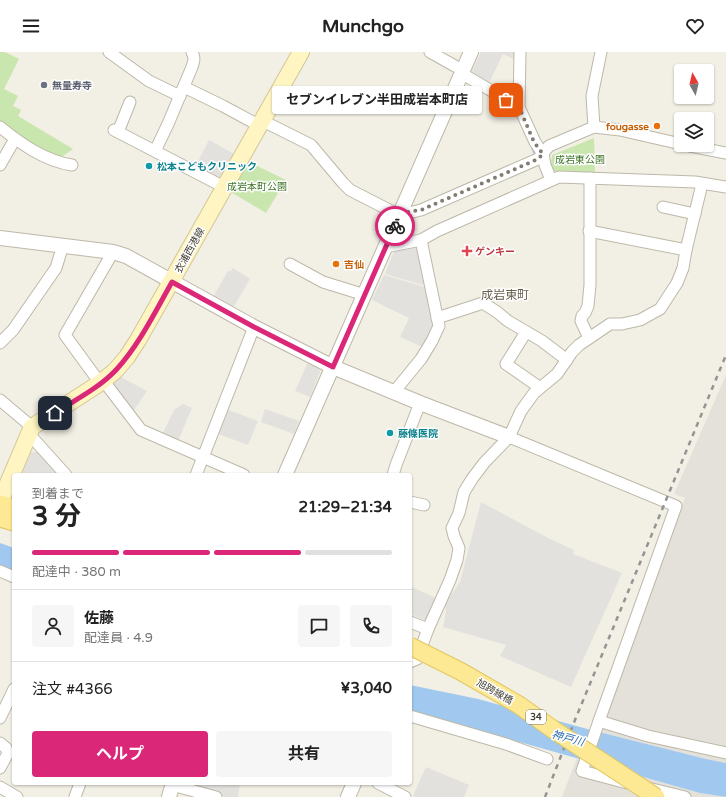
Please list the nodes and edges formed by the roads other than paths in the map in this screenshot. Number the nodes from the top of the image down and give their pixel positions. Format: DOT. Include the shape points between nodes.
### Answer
graph roads {
  1 [pos="109,52"];
  2 [pos="192,52"];
  3 [pos="301,52"];
  4 [pos="430,52"];
  5 [pos="471,52"];
  6 [pos="520,52"];
  7 [pos="601,52"];
  8 [pos="462,72"];
  9 [pos="182,91"];
  10 [pos="130,102"];
  11 [pos="519,107"];
  12 [pos="261,123"];
  13 [pos="0,127"];
  14 [pos="594,127"];
  15 [pos="14,139"];
  16 [pos="674,142"];
  17 [pos="155,151"];
  18 [pos="714,151"];
  19 [pos="726,153"];
  20 [pos="543,154"];
  21 [pos="0,165"];
  22 [pos="72,165"];
  23 [pos="590,178"];
  24 [pos="551,180"];
  25 [pos="702,184"];
  26 [pos="224,187"];
  27 [pos="726,188"];
  28 [pos="663,207"];
  29 [pos="401,213"];
  30 [pos="695,214"];
  31 [pos="589,231"];
  32 [pos="0,238"];
  33 [pos="420,240"];
  34 [pos="63,245"];
  35 [pos="386,247"];
  36 [pos="686,250"];
  37 [pos="113,252"];
  38 [pos="290,264"];
  39 [pos="172,282"];
  40 [pos="365,295"];
  41 [pos="437,318"];
  42 [pos="254,327"];
  43 [pos="526,332"];
  44 [pos="589,338"];
  45 [pos="0,343"];
  46 [pos="567,360"];
  47 [pos="333,367"];
  48 [pos="102,382"];
  49 [pos="539,387"];
  50 [pos="394,392"];
  51 [pos="0,400"];
  52 [pos="420,404"];
  53 [pos="31,430"];
  54 [pos="508,437"];
  55 [pos="203,457"];
  56 [pos="13,473"];
  57 [pos="64,473"];
  58 [pos="197,473"];
  59 [pos="239,473"];
  60 [pos="286,473"];
  61 [pos="394,473"];
  62 [pos="12,475"];
  63 [pos="412,502"];
  64 [pos="0,503"];
  65 [pos="424,505"];
  66 [pos="12,507"];
  67 [pos="0,518"];
  68 [pos="12,521"];
  69 [pos="0,571"];
  70 [pos="12,576"];
  71 [pos="412,623"];
  72 [pos="428,629"];
  73 [pos="412,647"];
  74 [pos="412,653"];
  75 [pos="412,661"];
  76 [pos="12,693"];
  77 [pos="412,717"];
  78 [pos="0,718"];
  79 [pos="599,721"];
  80 [pos="0,743"];
  81 [pos="726,753"];
  82 [pos="547,758"];
  83 [pos="0,768"];
  84 [pos="79,785"];
  85 [pos="353,785"];
  86 [pos="382,785"];
  87 [pos="171,788"];
  88 [pos="3,791"];
  89 [pos="17,797"];
  90 [pos="75,797"];
  91 [pos="216,797"];
  92 [pos="348,797"];
  93 [pos="406,797"];
  94 [pos="649,797"];
  95 [pos="656,797"];
  96 [pos="685,797"];
  1 -- 9 [label="street" via="149,81"];
  2 -- 9 [label="street" via="194,61"];
  3 -- 12 [label="main road, 衣浦西港線"];
  4 -- 8 [label="street"];
  5 -- 8 [label="street"];
  6 -- 11 [label="street"];
  7 -- 14 [label="street" via="592,96"];
  8 -- 11 [label="street"];
  8 -- 29 [label="street"];
  9 -- 12 [label="street"];
  9 -- 17 [label="street"];
  10 -- 17 [label="street" via="116,131"];
  11 -- 20 [label="street" via="534,142"];
  12 -- 26 [label="main road, 衣浦西港線"];
  12 -- 29 [label="street" via="311,145 350,190 393,212"];
  13 -- 15 [label="street"];
  14 -- 16 [label="street"];
  14 -- 20 [label="street" via="549,146"];
  15 -- 21 [label="street"];
  15 -- 22 [label="street" via="58,163"];
  17 -- 26 [label="street"];
  18 -- 19 [label="street"];
  20 -- 24 [label="street"];
  20 -- 29 [label="street" via="538,159 421,210"];
  23 -- 24 [label="street" via="567,176"];
  23 -- 25 [label="street"];
  23 -- 31 [label="street"];
  24 -- 33 [label="street"];
  25 -- 27 [label="street"];
  25 -- 30 [label="street"];
  26 -- 39 [label="main road, 衣浦西港線"];
  28 -- 30 [label="street"];
  29 -- 35 [label="street"];
  30 -- 36 [label="street"];
  31 -- 36 [label="street"];
  31 -- 44 [label="street" via="590,285 588,306 581,321"];
  32 -- 34 [label="street"];
  33 -- 35 [label="street"];
  33 -- 41 [label="street"];
  34 -- 37 [label="street"];
  34 -- 45 [label="street" via="56,268 13,330"];
  35 -- 40 [label="street"];
  36 -- 44 [label="street" via="677,283 660,309 640,320 610,324"];
  37 -- 39 [label="street" via="126,256"];
  37 -- 48 [label="street" via="65,335"];
  38 -- 40 [label="street" via="323,282"];
  39 -- 42 [label="street"];
  39 -- 48 [label="main road, 衣浦西港線" via="127,357"];
  40 -- 47 [label="street"];
  41 -- 43 [label="street" via="483,303"];
  41 -- 50 [label="street" via="439,326 432,341"];
  42 -- 47 [label="street"];
  42 -- 55 [label="street"];
  43 -- 46 [label="street"];
  43 -- 49 [label="street" via="506,364"];
  44 -- 46 [label="street" via="579,345"];
  46 -- 49 [label="street" via="556,374"];
  47 -- 50 [label="street"];
  47 -- 60 [label="street"];
  48 -- 53 [label="main road, 衣浦西港線"];
  48 -- 55 [label="street" via="142,430"];
  49 -- 54 [label="street" via="521,411"];
  50 -- 52 [label="street"];
  51 -- 53 [label="street"];
  52 -- 54 [label="street"];
  52 -- 61 [label="street"];
  53 -- 56 [label="main road"];
  53 -- 57 [label="street"];
  54 -- 72 [label="street" via="484,463 464,492 452,528 459,548 457,560"];
  54 -- 79 [label="street" via="676,506"];
  55 -- 58 [label="street"];
  55 -- 59 [label="street"];
  62 -- 64 [label="main road"];
  63 -- 65 [label="street"];
  64 -- 66 [label="main road"];
  67 -- 68 [label="main road"];
  69 -- 70 [label="street"];
  71 -- 72 [label="street"];
  72 -- 75 [label="street" via="417,659"];
  73 -- 95 [label="main road, 旭跨線橋 / 34, bridge" via="519,705"];
  74 -- 94 [label="main road, 旭跨線橋 / 34" via="502,702"];
  76 -- 78 [label="street"];
  77 -- 82 [label="street"];
  79 -- 81 [label="street" via="648,736"];
  79 -- 96 [label="street" via="582,771"];
  80 -- 83 [label="street" via="8,753"];
  84 -- 90 [label="street"];
  85 -- 92 [label="street"];
  86 -- 93 [label="street"];
  87 -- 91 [label="street"];
  88 -- 89 [label="street"];
}
